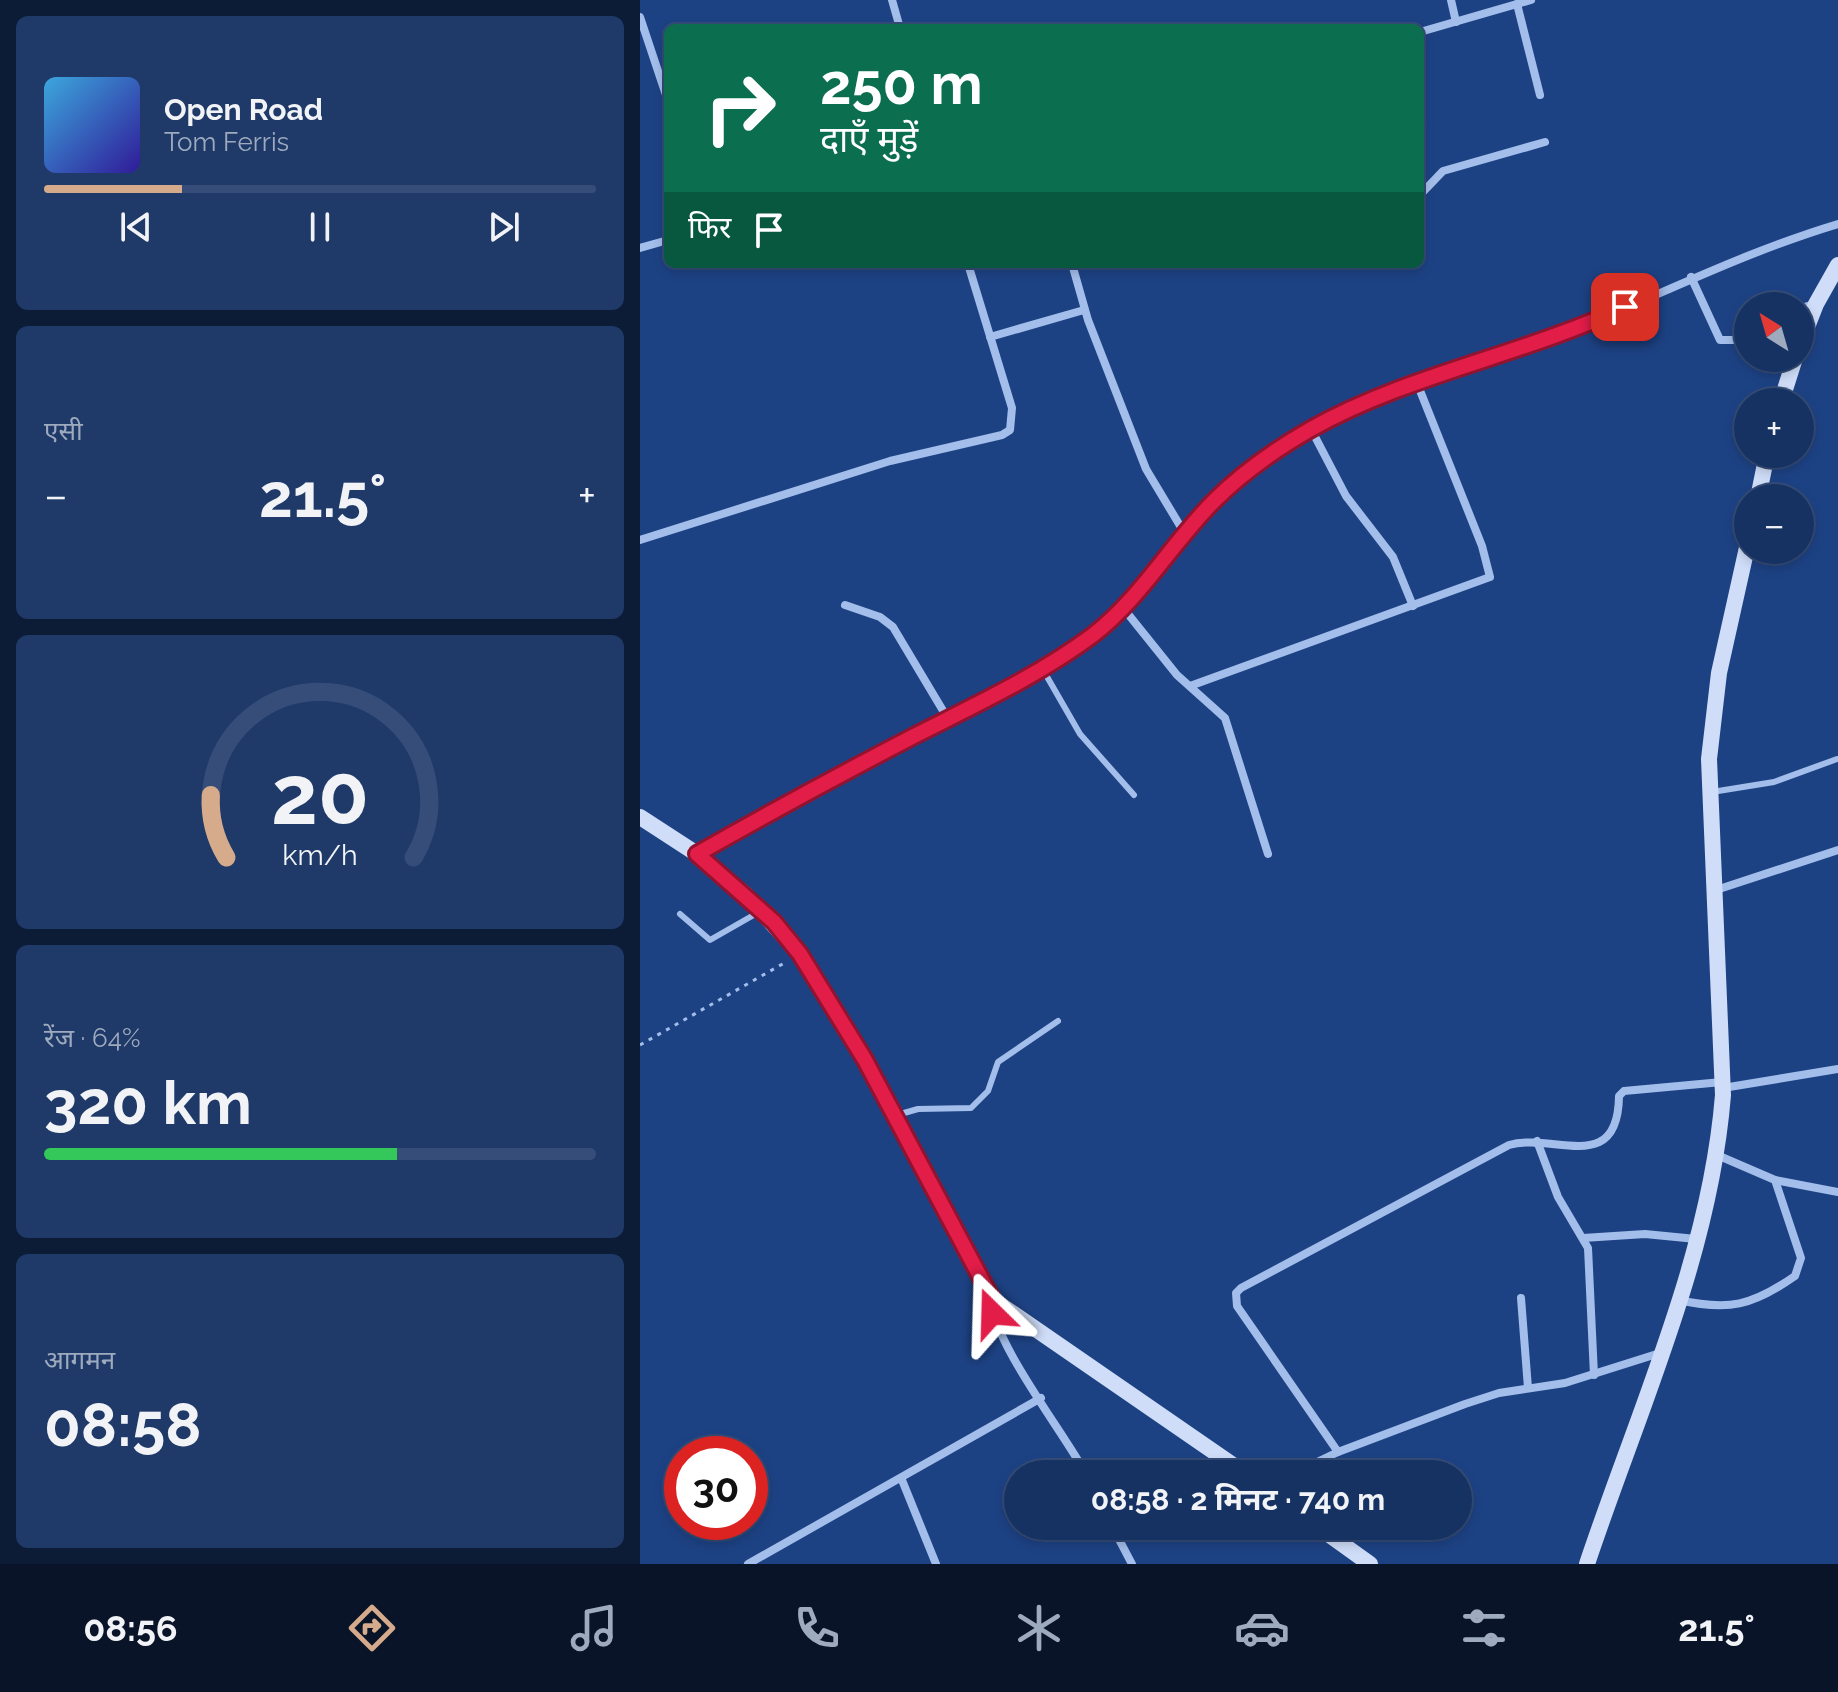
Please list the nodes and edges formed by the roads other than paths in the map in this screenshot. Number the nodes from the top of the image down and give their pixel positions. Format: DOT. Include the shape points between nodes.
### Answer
graph roads {
  1 [pos="892,0"];
  2 [pos="1451,0"];
  3 [pos="1531,0"];
  4 [pos="1517,4"];
  5 [pos="640,17"];
  6 [pos="1456,22"];
  7 [pos="899,24"];
  8 [pos="1424,31"];
  9 [pos="664,89"];
  10 [pos="1540,95"];
  11 [pos="1545,142"];
  12 [pos="1424,191"];
  13 [pos="1838,224"];
  14 [pos="664,241"];
  15 [pos="640,248"];
  16 [pos="1838,265"];
  17 [pos="969,268"];
  18 [pos="1073,268"];
  19 [pos="1691,277"];
  20 [pos="1814,298"];
  21 [pos="1084,310"];
  22 [pos="990,337"];
  23 [pos="1734,339"];
  24 [pos="1417,383"];
  25 [pos="1311,429"];
  26 [pos="1185,534"];
  27 [pos="640,540"];
  28 [pos="1743,564"];
  29 [pos="845,605"];
  30 [pos="1413,606"];
  31 [pos="1124,609"];
  32 [pos="1042,668"];
  33 [pos="1190,686"];
  34 [pos="948,719"];
  35 [pos="1837,759"];
  36 [pos="1709,792"];
  37 [pos="1134,795"];
  38 [pos="640,817"];
  39 [pos="1838,850"];
  40 [pos="697,854"];
  41 [pos="1268,854"];
  42 [pos="1713,891"];
  43 [pos="762,910"];
  44 [pos="680,914"];
  45 [pos="1058,1021"];
  46 [pos="1838,1069"];
  47 [pos="1722,1085"];
  48 [pos="894,1117"];
  49 [pos="1537,1141"];
  50 [pos="1717,1155"];
  51 [pos="1775,1180"];
  52 [pos="1838,1192"];
  53 [pos="1583,1238"];
  54 [pos="1696,1239"];
  55 [pos="988,1295"];
  56 [pos="1521,1298"];
  57 [pos="1678,1300"];
  58 [pos="1660,1353"];
  59 [pos="1594,1375"];
  60 [pos="1528,1388"];
  61 [pos="1041,1398"];
  62 [pos="1338,1452"];
  63 [pos="1078,1460"];
  64 [pos="1226,1460"];
  65 [pos="1321,1460"];
  66 [pos="902,1480"];
  67 [pos="1119,1540"];
  68 [pos="1337,1540"];
  69 [pos="748,1564"];
  70 [pos="936,1564"];
  71 [pos="1132,1564"];
  72 [pos="1370,1564"];
  73 [pos="1587,1564"];
  1 -- 7 [label="street"];
  2 -- 6 [label="street"];
  3 -- 4 [label="street"];
  4 -- 6 [label="street"];
  4 -- 10 [label="street"];
  5 -- 9 [label="street"];
  6 -- 8 [label="street"];
  11 -- 12 [label="street" via="1443,171"];
  13 -- 19 [label="street"];
  14 -- 15 [label="street"];
  16 -- 20 [label="street"];
  17 -- 22 [label="street"];
  18 -- 21 [label="street"];
  19 -- 23 [label="street" via="1720,340"];
  19 -- 24 [label="street" via="1569,332"];
  21 -- 22 [label="street"];
  21 -- 26 [label="street" via="1146,469"];
  22 -- 27 [label="street" via="1014,418 1002,435 890,461"];
  24 -- 25 [label="street"];
  24 -- 30 [label="street" via="1491,573 1481,583"];
  25 -- 26 [label="street" via="1253,467"];
  25 -- 30 [label="street" via="1346,496 1393,557"];
  26 -- 31 [label="street"];
  28 -- 36 [label="street" via="1716,691"];
  29 -- 34 [label="street" via="893,627"];
  30 -- 33 [label="street"];
  31 -- 32 [label="street"];
  31 -- 33 [label="street" via="1156,653"];
  32 -- 34 [label="street"];
  32 -- 37 [label="lane" via="1080,734"];
  33 -- 41 [label="street" via="1229,726"];
  34 -- 40 [label="street"];
  35 -- 36 [label="lane" via="1774,782"];
  36 -- 42 [label="street"];
  38 -- 40 [label="street"];
  39 -- 42 [label="street"];
  40 -- 43 [label="street"];
  42 -- 47 [label="street"];
  43 -- 44 [label="lane" via="710,940"];
  43 -- 48 [label="street" via="800,954"];
  45 -- 48 [label="lane" via="998,1062 988,1091 971,1108 918,1109"];
  46 -- 47 [label="street"];
  47 -- 49 [label="street" via="1624,1091 1618,1121 1595,1143 1565,1148"];
  47 -- 50 [label="street"];
  48 -- 55 [label="street"];
  49 -- 53 [label="street" via="1558,1197"];
  49 -- 62 [label="street" via="1509,1145 1236,1293 1237,1306"];
  50 -- 51 [label="street"];
  50 -- 54 [label="street"];
  51 -- 52 [label="street"];
  51 -- 57 [label="street" via="1801,1258 1795,1276 1744,1305 1726,1308"];
  53 -- 54 [label="street" via="1645,1234"];
  53 -- 59 [label="street" via="1590,1261"];
  54 -- 57 [label="street"];
  55 -- 61 [label="street" via="998,1327"];
  55 -- 64 [label="street"];
  56 -- 60 [label="street"];
  57 -- 58 [label="street"];
  58 -- 59 [label="street"];
  58 -- 73 [label="street"];
  59 -- 60 [label="street"];
  60 -- 62 [label="street" via="1465,1404"];
  61 -- 63 [label="street"];
  61 -- 66 [label="street"];
  62 -- 65 [label="street"];
  66 -- 69 [label="street"];
  66 -- 70 [label="street"];
  67 -- 71 [label="street"];
  68 -- 72 [label="street"];
}
